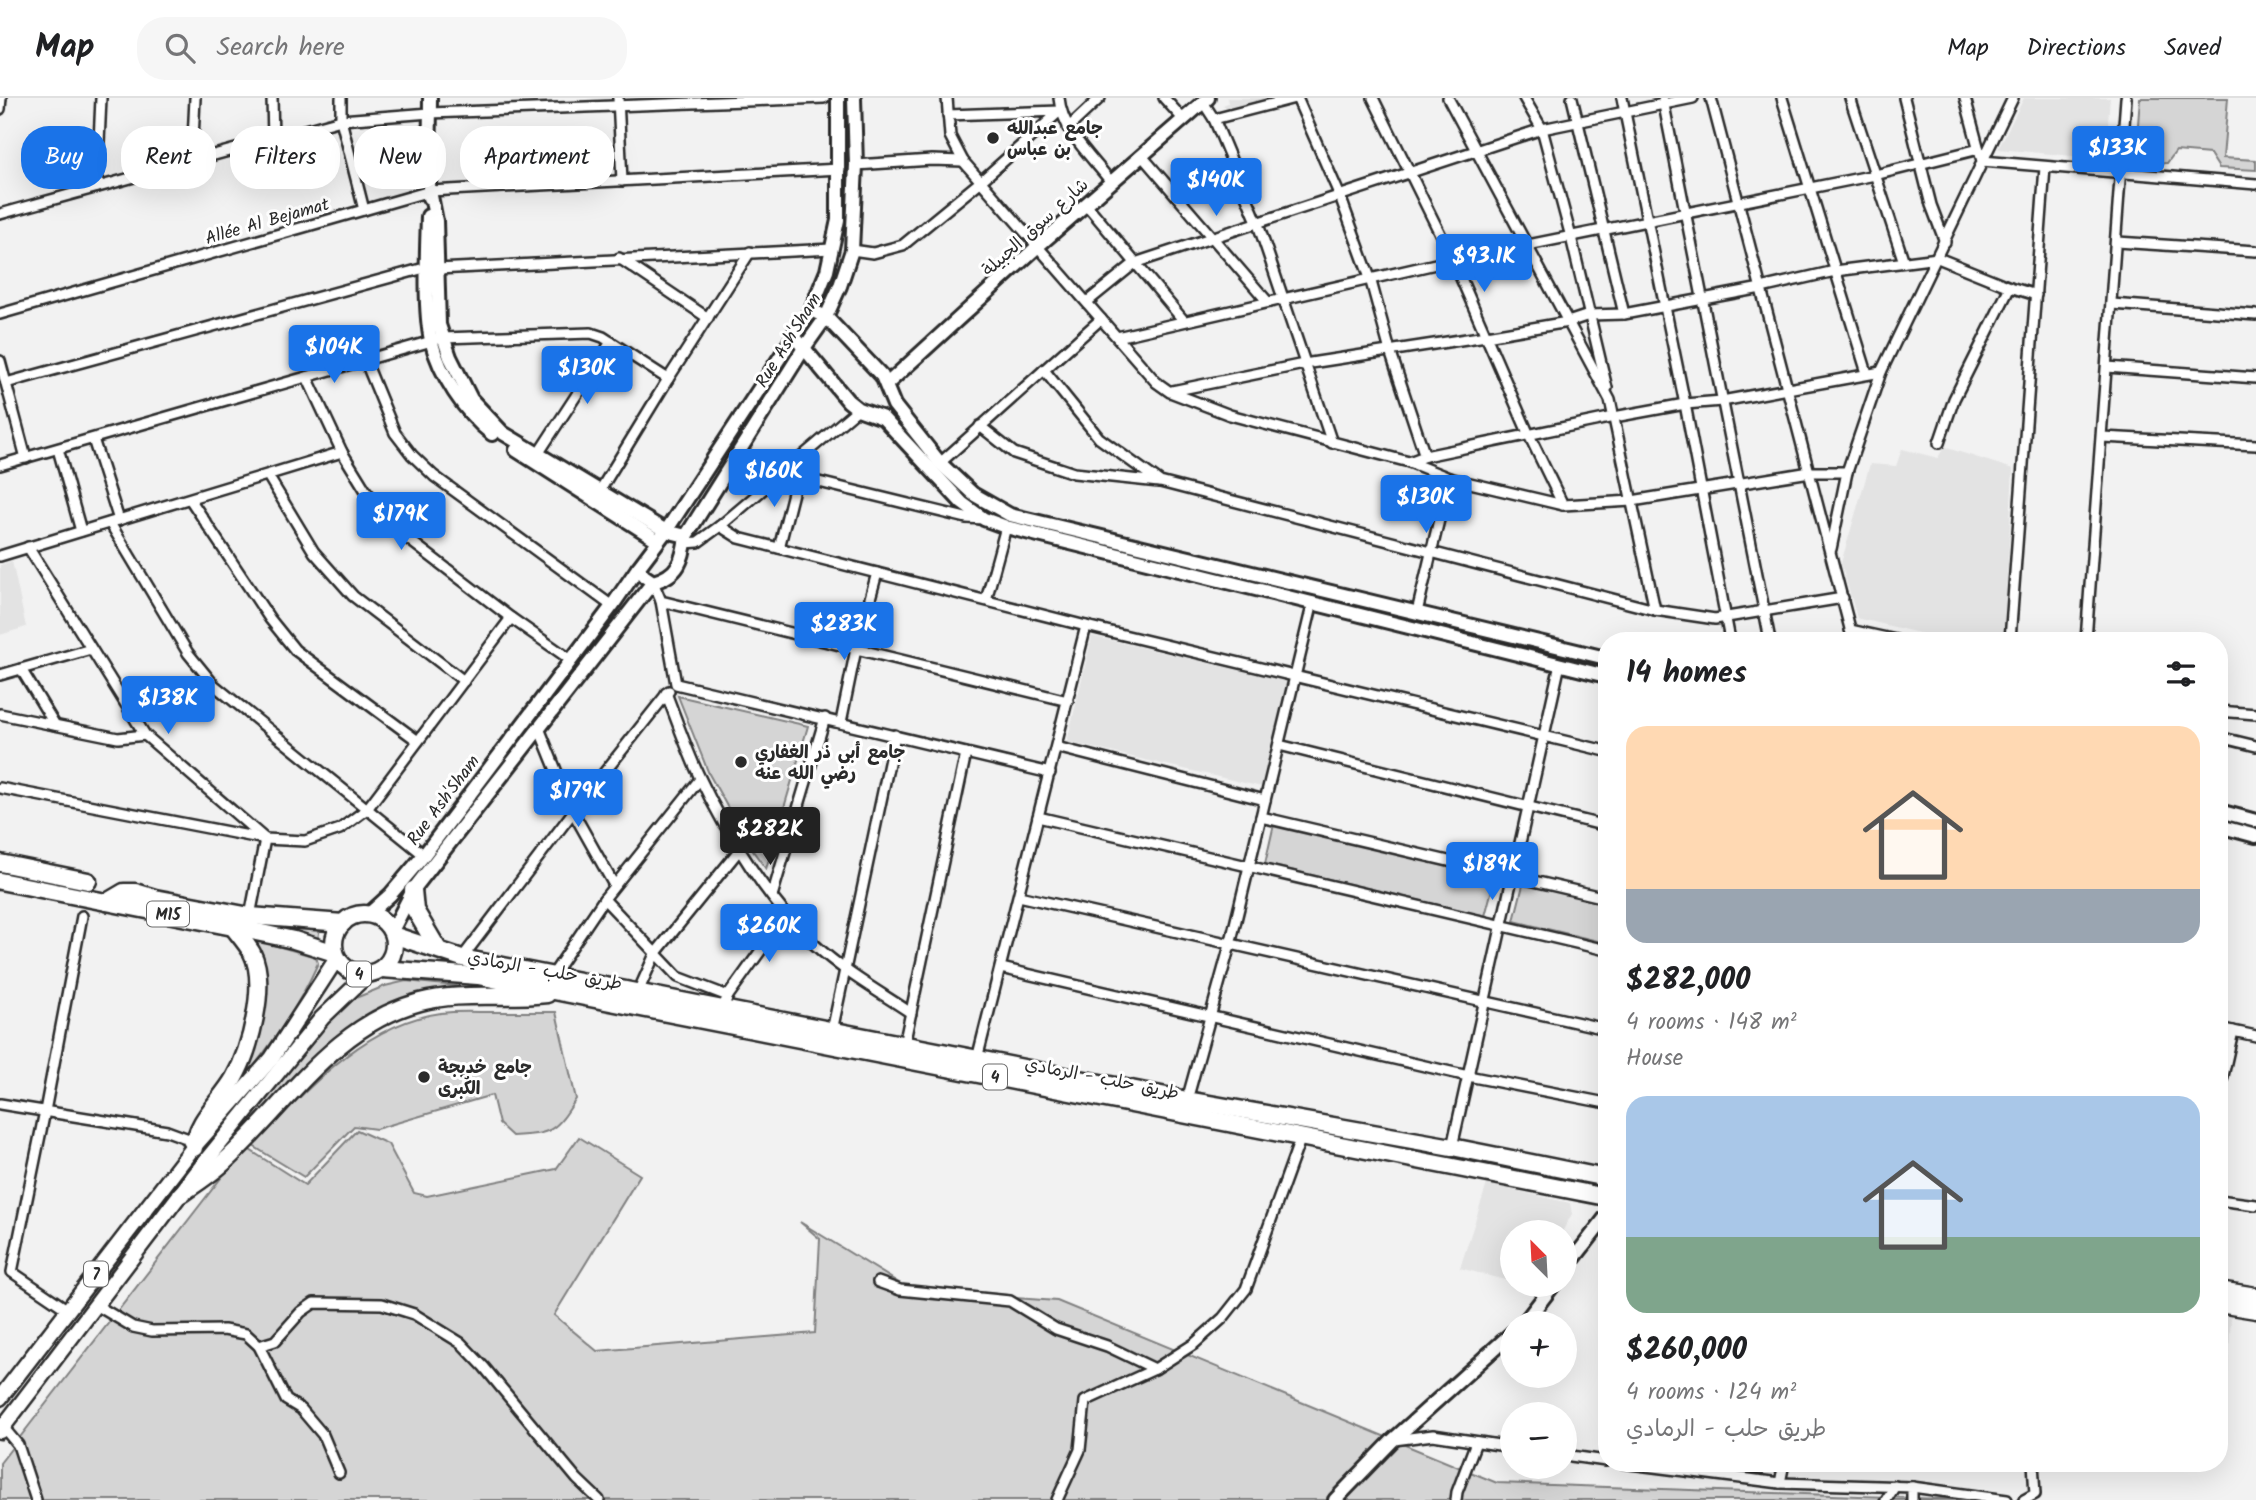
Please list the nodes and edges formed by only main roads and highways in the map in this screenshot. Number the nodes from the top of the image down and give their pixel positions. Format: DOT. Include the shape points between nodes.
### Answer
graph roads {
  1 [pos="0,863"];
  2 [pos="50,873"];
  3 [pos="0,881"];
  4 [pos="88,881"];
  5 [pos="413,890"];
  6 [pos="48,891"];
  7 [pos="107,902"];
  8 [pos="343,923"];
  9 [pos="233,927"];
  10 [pos="393,933"];
  11 [pos="438,949"];
  12 [pos="336,956"];
  13 [pos="375,972"];
  14 [pos="561,992"];
  15 [pos="193,1149"];
  16 [pos="1598,1176"];
  17 [pos="181,1194"];
  18 [pos="1598,1195"];
  19 [pos="2228,1291"];
  20 [pos="2256,1296"];
  21 [pos="2228,1305"];
  22 [pos="2256,1310"];
  23 [pos="0,1398"];
  24 [pos="1,1429"];
  1 -- 2 [label="highway"];
  2 -- 4 [label="highway"];
  2 -- 6 [label="highway"];
  3 -- 6 [label="highway, M15"];
  5 -- 11 [label="highway" via="415,910"];
  6 -- 7 [label="highway, M15"];
  7 -- 8 [label="highway, M15" via="124,892 135,892 250,916"];
  7 -- 9 [label="highway, M15"];
  8 -- 10 [label="highway, 4" via="369,914 387,923"];
  8 -- 12 [label="highway, 4" via="334,942"];
  9 -- 12 [label="highway, M15" via="295,940"];
  9 -- 15 [label="highway" via="253,954 257,1005 234,1078 205,1118"];
  10 -- 11 [label="highway, طريق حلب - الرمادي / 4"];
  10 -- 13 [label="highway, 4" via="393,954"];
  11 -- 16 [label="highway, طريق حلب - الرمادي / 4" via="462,958 638,992 725,1002 832,1031"];
  12 -- 13 [label="highway, 4" via="350,971"];
  12 -- 15 [label="main road, 7" via="272,1058"];
  13 -- 14 [label="highway, طريق حلب - الرمادي / 4" via="478,976"];
  13 -- 17 [label="main road, 7" via="322,1018"];
  14 -- 17 [label="highway" via="519,998 453,996 419,1002 379,1019 312,1068 223,1163"];
  14 -- 18 [label="highway, طريق حلب - الرمادي / 4"];
  15 -- 23 [label="main road, 7"];
  17 -- 24 [label="main road, 7"];
  19 -- 20 [label="highway"];
  21 -- 22 [label="highway"];
}
